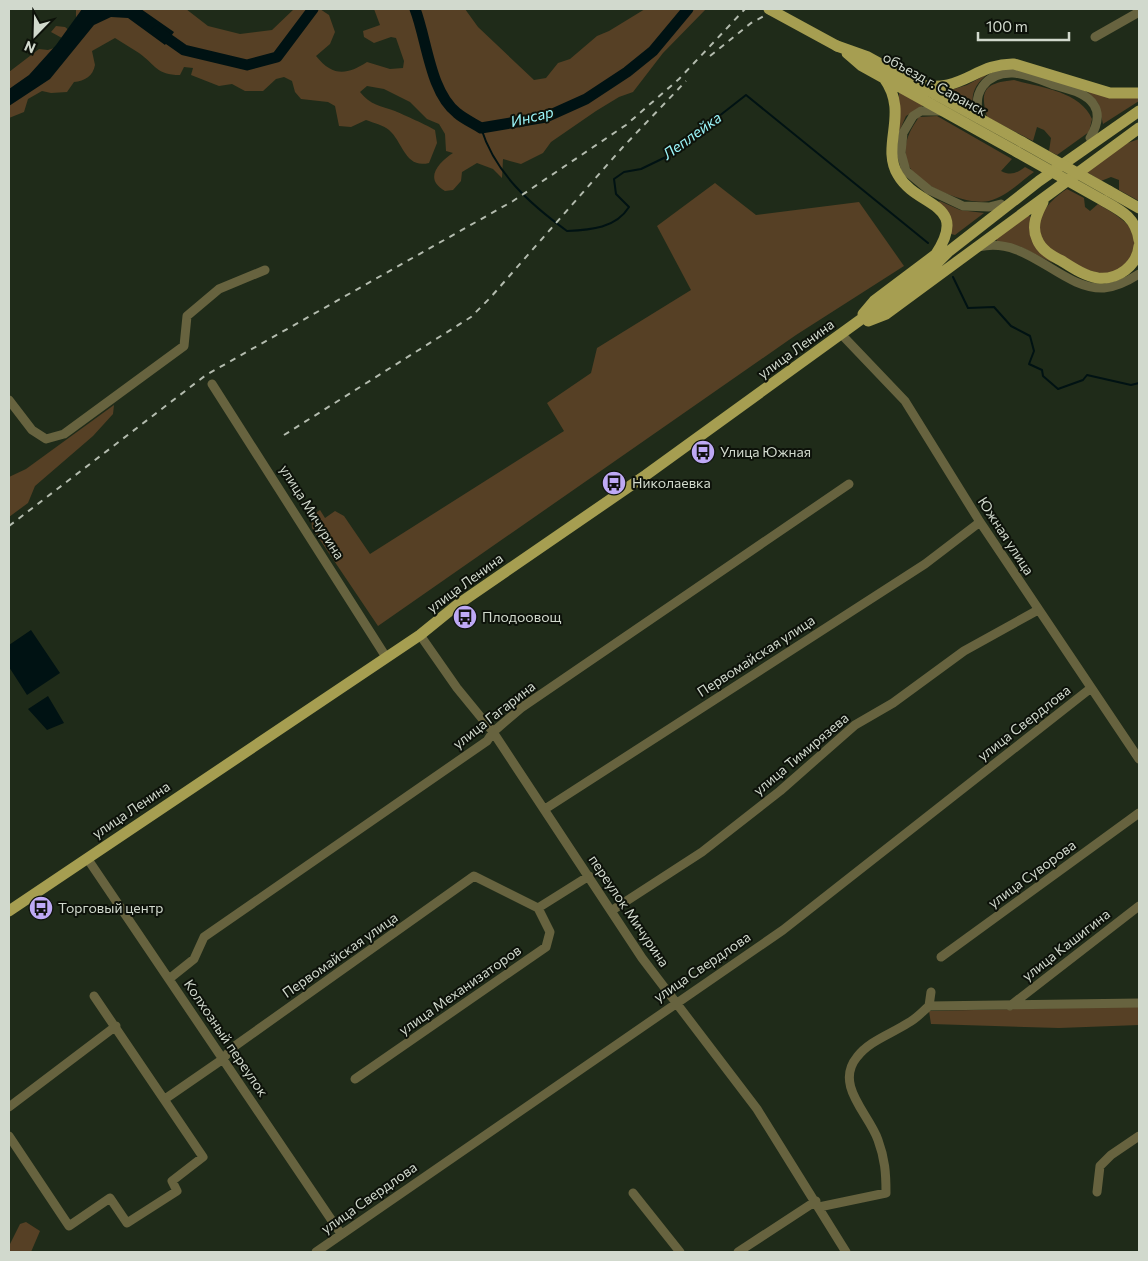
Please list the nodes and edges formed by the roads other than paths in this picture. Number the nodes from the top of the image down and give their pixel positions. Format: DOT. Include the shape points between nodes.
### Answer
graph roads {
  1 [pos="769,9"];
  2 [pos="1139,12"];
  3 [pos="1095,37"];
  4 [pos="839,47"];
  5 [pos="884,78"];
  6 [pos="916,84"];
  7 [pos="1139,93"];
  8 [pos="1139,105"];
  9 [pos="1139,111"];
  10 [pos="943,112"];
  11 [pos="981,119"];
  12 [pos="1139,122"];
  13 [pos="1137,132"];
  14 [pos="1090,138"];
  15 [pos="1020,147"];
  16 [pos="1106,196"];
  17 [pos="1045,198"];
  18 [pos="1000,204"];
  19 [pos="1139,208"];
  20 [pos="1127,214"];
  21 [pos="1139,214"];
  22 [pos="1139,220"];
  23 [pos="1139,240"];
  24 [pos="1139,246"];
  25 [pos="976,248"];
  26 [pos="935,256"];
  27 [pos="932,268"];
  28 [pos="265,270"];
  29 [pos="1139,274"];
  30 [pos="846,332"];
  31 [pos="212,384"];
  32 [pos="9,400"];
  33 [pos="849,484"];
  34 [pos="980,522"];
  35 [pos="1038,610"];
  36 [pos="420,635"];
  37 [pos="386,657"];
  38 [pos="1091,688"];
  39 [pos="493,732"];
  40 [pos="1139,759"];
  41 [pos="545,809"];
  42 [pos="1139,813"];
  43 [pos="87,858"];
  44 [pos="589,876"];
  45 [pos="1139,906"];
  46 [pos="538,908"];
  47 [pos="9,911"];
  48 [pos="611,911"];
  49 [pos="941,957"];
  50 [pos="169,979"];
  51 [pos="931,992"];
  52 [pos="94,996"];
  53 [pos="675,1002"];
  54 [pos="1139,1004"];
  55 [pos="929,1006"];
  56 [pos="1010,1006"];
  57 [pos="116,1026"];
  58 [pos="223,1059"];
  59 [pos="355,1079"];
  60 [pos="165,1099"];
  61 [pos="9,1107"];
  62 [pos="9,1136"];
  63 [pos="1139,1136"];
  64 [pos="1097,1192"];
  65 [pos="633,1193"];
  66 [pos="818,1204"];
  67 [pos="341,1234"];
  68 [pos="316,1252"];
  69 [pos="680,1252"];
  70 [pos="738,1252"];
  71 [pos="846,1252"];
  1 -- 4 [label="main road, bridge"];
  2 -- 3 [label="street"];
  4 -- 5 [label="main road" via="862,66"];
  4 -- 6 [label="main road" via="868,57"];
  4 -- 15 [label="street, объезд г. Саранск"];
  5 -- 10 [label="main road"];
  5 -- 26 [label="main road" via="896,100 892,158 898,175 905,185 940,209 947,222 945,238"];
  6 -- 7 [label="main road" via="950,86 990,67 1014,64 1110,93"];
  6 -- 11 [label="main road"];
  8 -- 14 [label="main road"];
  9 -- 27 [label="main road" via="1039,181"];
  10 -- 15 [label="main road"];
  10 -- 18 [label="street" via="921,111 907,124 901,153 906,172 929,190 963,206"];
  11 -- 14 [label="street" via="976,105 980,89 999,74 1015,73 1077,92 1090,100 1097,116"];
  11 -- 15 [label="main road"];
  12 -- 27 [label="main road" via="954,258"];
  13 -- 17 [label="main road"];
  14 -- 18 [label="main road"];
  15 -- 16 [label="main road, bridge"];
  16 -- 19 [label="main road"];
  16 -- 20 [label="main road"];
  16 -- 21 [label="street"];
  17 -- 24 [label="main road" via="1035,220 1036,238 1050,254 1080,272 1096,278 1120,274 1134,260"];
  17 -- 25 [label="main road"];
  18 -- 26 [label="main road"];
  20 -- 22 [label="street"];
  20 -- 23 [label="main road"];
  25 -- 29 [label="street" via="995,244 1014,248 1096,287 1118,285"];
  25 -- 30 [label="main road" via="886,314"];
  26 -- 30 [label="main road" via="874,301"];
  27 -- 30 [label="main road, улица Ленина"];
  28 -- 32 [label="street" via="219,289 187,316 184,346 64,434 46,439 32,430"];
  30 -- 34 [label="street, Южная улица" via="905,401"];
  30 -- 36 [label="main road, улица Ленина" via="646,476 457,605"];
  31 -- 37 [label="street, улица Мичурина"];
  33 -- 39 [label="street, улица Гагарина" via="521,708"];
  34 -- 35 [label="street, Южная улица"];
  34 -- 41 [label="street, Первомайская улица" via="925,564"];
  35 -- 38 [label="street, Южная улица"];
  35 -- 48 [label="street, улица Тимирязева" via="964,651 893,703 856,725 780,791 702,852"];
  36 -- 37 [label="main road, улица Ленина"];
  36 -- 39 [label="street, переулок Мичурина"];
  37 -- 43 [label="main road, улица Ленина"];
  38 -- 40 [label="street, Южная улица"];
  38 -- 53 [label="street, улица Свердлова" via="783,930"];
  39 -- 41 [label="street, переулок Мичурина"];
  39 -- 50 [label="street, улица Гагарина" via="487,741 204,937 194,959"];
  41 -- 44 [label="street, переулок Мичурина"];
  42 -- 49 [label="street, улица Суворова"];
  43 -- 47 [label="main road, улица Ленина"];
  43 -- 50 [label="street, Колхозный переулок"];
  44 -- 46 [label="street"];
  44 -- 48 [label="street, переулок Мичурина"];
  45 -- 56 [label="street, улица Кашигина"];
  46 -- 58 [label="street, Первомайская улица" via="474,876 232,1048"];
  46 -- 59 [label="street, улица Механизаторов" via="550,932 546,947"];
  48 -- 53 [label="street, переулок Мичурина"];
  50 -- 58 [label="street, Колхозный переулок"];
  51 -- 55 [label="street"];
  52 -- 57 [label="street"];
  53 -- 66 [label="street, переулок Мичурина" via="757,1109"];
  53 -- 67 [label="street, улица Свердлова"];
  54 -- 56 [label="street"];
  55 -- 56 [label="street"];
  55 -- 66 [label="street" via="910,1022 865,1048 850,1069 853,1094 878,1139 887,1172 886,1193"];
  57 -- 60 [label="street"];
  57 -- 61 [label="street"];
  58 -- 60 [label="street, Первомайская улица"];
  58 -- 67 [label="street, Колхозный переулок"];
  60 -- 62 [label="street" via="203,1157 172,1181 177,1191 128,1223 110,1198 69,1226"];
  63 -- 64 [label="street" via="1110,1155 1100,1166"];
  65 -- 69 [label="street"];
  66 -- 70 [label="street"];
  66 -- 71 [label="street"];
  67 -- 68 [label="street, улица Свердлова"];
}
